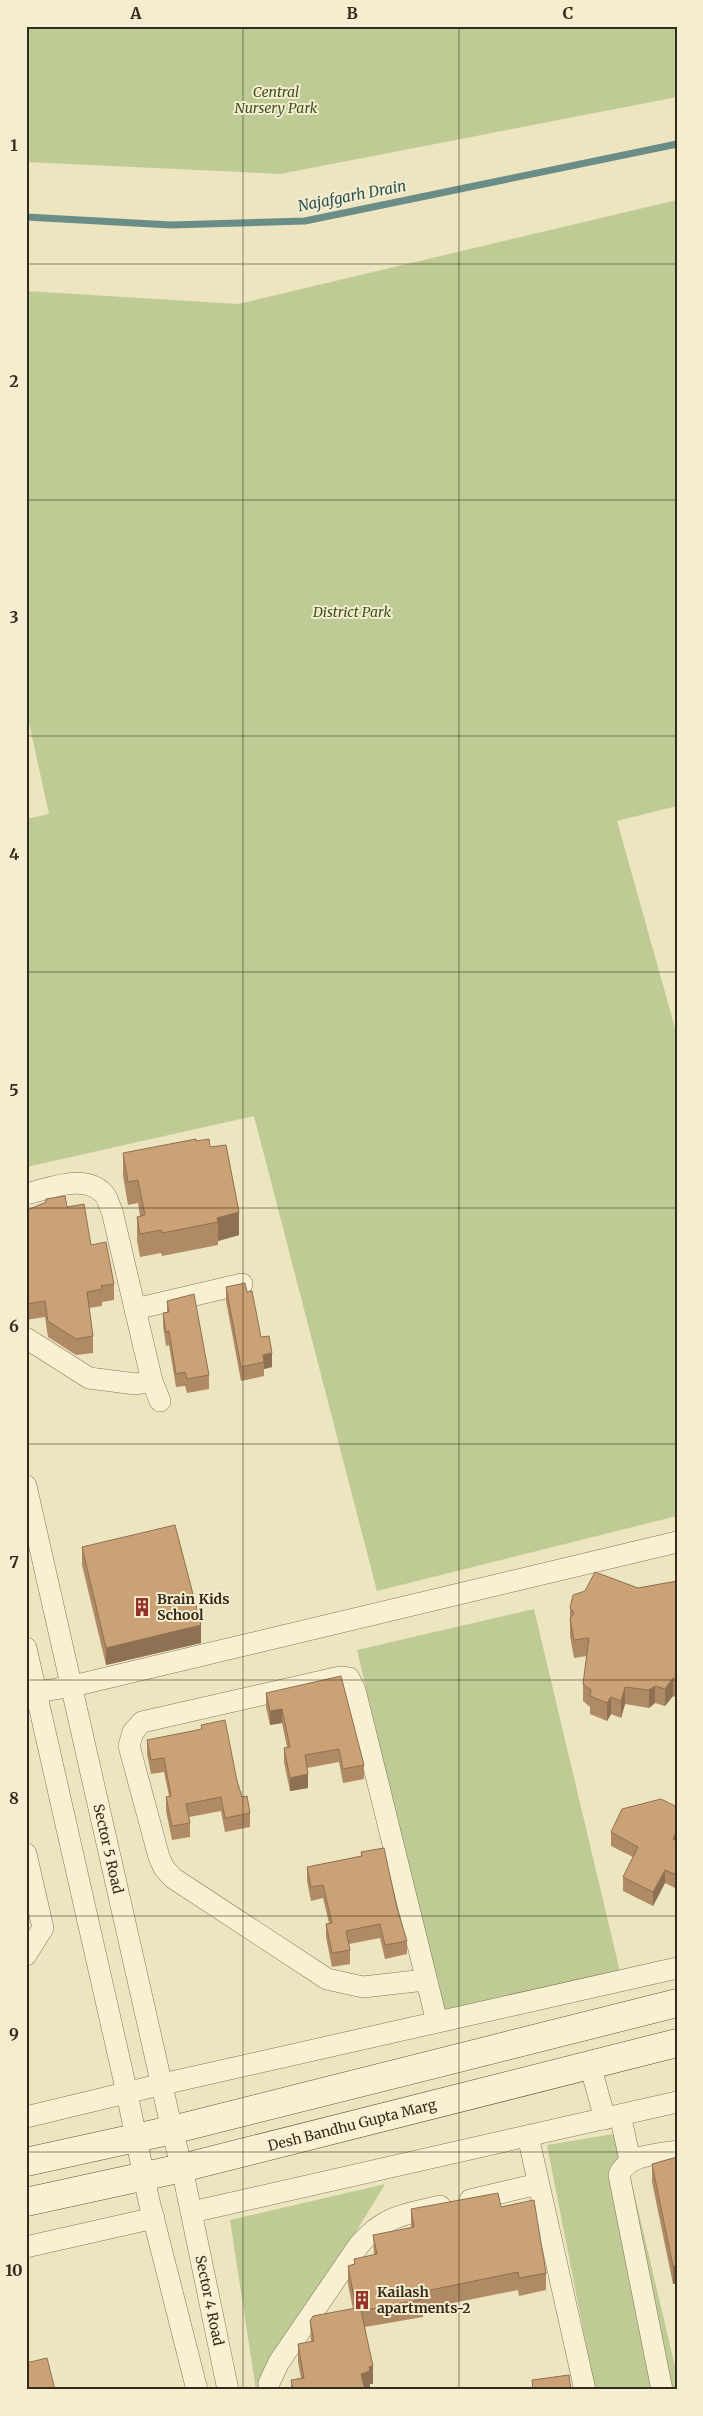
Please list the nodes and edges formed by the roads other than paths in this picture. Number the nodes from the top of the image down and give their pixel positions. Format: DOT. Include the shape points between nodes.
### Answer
graph roads {
  1 [pos="27,1206"];
  2 [pos="242,1284"];
  3 [pos="134,1309"];
  4 [pos="26,1338"];
  5 [pos="152,1381"];
  6 [pos="160,1401"];
  7 [pos="26,1486"];
  8 [pos="677,1542"];
  9 [pos="26,1648"];
  10 [pos="73,1686"];
  11 [pos="31,1693"];
  12 [pos="26,1854"];
  13 [pos="26,1955"];
  14 [pos="677,1968"];
  15 [pos="425,1980"];
  16 [pos="677,2003"];
  17 [pos="437,2022"];
  18 [pos="677,2043"];
  19 [pos="590,2065"];
  20 [pos="163,2084"];
  21 [pos="127,2093"];
  22 [pos="677,2102"];
  23 [pos="26,2117"];
  24 [pos="612,2117"];
  25 [pos="172,2130"];
  26 [pos="135,2136"];
  27 [pos="528,2136"];
  28 [pos="677,2151"];
  29 [pos="630,2160"];
  30 [pos="26,2162"];
  31 [pos="182,2168"];
  32 [pos="144,2175"];
  33 [pos="538,2184"];
  34 [pos="26,2202"];
  35 [pos="192,2212"];
  36 [pos="154,2218"];
  37 [pos="26,2247"];
  38 [pos="197,2390"];
  39 [pos="228,2390"];
  40 [pos="269,2390"];
  41 [pos="585,2390"];
  42 [pos="662,2390"];
  1 -- 3 [label="street" via="78,1183 93,1186 104,1193 112,1211"];
  2 -- 3 [label="street"];
  3 -- 5 [label="street"];
  4 -- 5 [label="street" via="89,1378 136,1384"];
  5 -- 6 [label="street"];
  7 -- 10 [label="street, Sector 5 Road"];
  8 -- 10 [label="street"];
  9 -- 11 [label="street"];
  10 -- 11 [label="street"];
  10 -- 20 [label="street, Sector 5 Road"];
  11 -- 21 [label="street"];
  12 -- 13 [label="street" via="43,1928"];
  14 -- 17 [label="street"];
  15 -- 15 [label="street" via="355,1690 349,1678 340,1677 142,1722 133,1732 129,1746 159,1857 173,1878 327,1979 362,1987"];
  15 -- 17 [label="street"];
  16 -- 25 [label="street"];
  17 -- 20 [label="street"];
  18 -- 19 [label="street, Desh Bandhu Gupta Marg"];
  19 -- 24 [label="street"];
  19 -- 31 [label="street, Desh Bandhu Gupta Marg"];
  20 -- 21 [label="street"];
  20 -- 25 [label="street, Sector 5 Road"];
  21 -- 23 [label="street"];
  21 -- 26 [label="street"];
  22 -- 24 [label="street"];
  24 -- 27 [label="street"];
  24 -- 29 [label="street"];
  25 -- 26 [label="street"];
  25 -- 31 [label="street, Sector 5 Road"];
  26 -- 30 [label="street"];
  26 -- 32 [label="street"];
  27 -- 33 [label="street"];
  27 -- 35 [label="street"];
  28 -- 29 [label="street"];
  29 -- 42 [label="street" via="619,2176"];
  31 -- 32 [label="street, Desh Bandhu Gupta Marg"];
  31 -- 35 [label="street, Sector 5 Road"];
  32 -- 34 [label="street, Desh Bandhu Gupta Marg"];
  32 -- 36 [label="street"];
  33 -- 40 [label="street" via="394,2216 374,2228 279,2362 268,2383"];
  33 -- 41 [label="street"];
  35 -- 39 [label="street, Sector 4 Road"];
  36 -- 37 [label="street"];
  36 -- 38 [label="street"];
}
